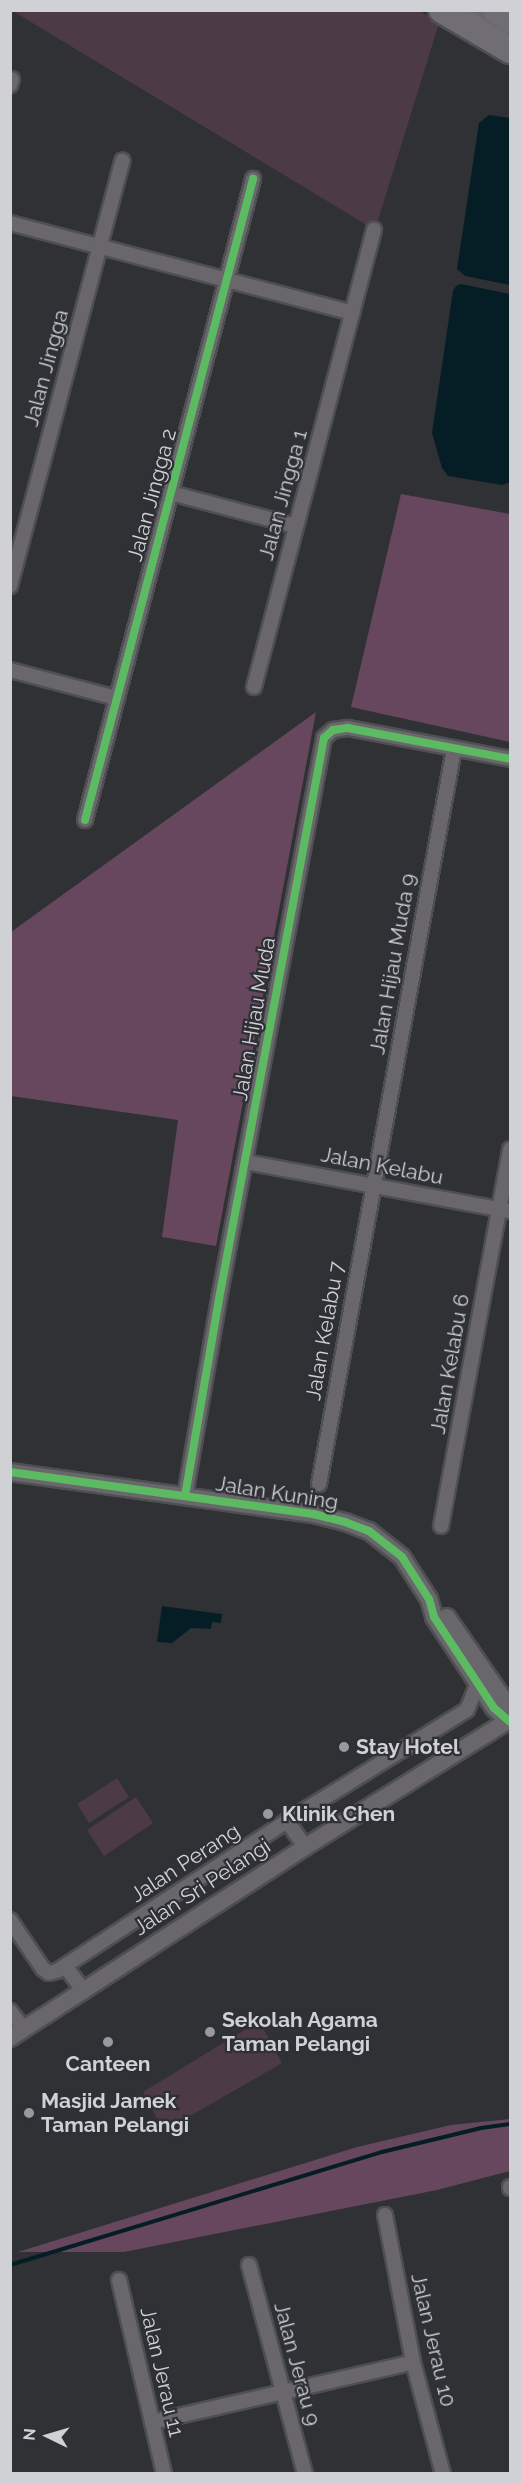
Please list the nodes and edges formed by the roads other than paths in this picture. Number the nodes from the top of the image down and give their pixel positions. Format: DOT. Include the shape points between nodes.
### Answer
graph roads {
  1 [pos="442,10"];
  2 [pos="471,10"];
  3 [pos="496,10"];
  4 [pos="510,19"];
  5 [pos="510,34"];
  6 [pos="510,50"];
  7 [pos="122,161"];
  8 [pos="253,179"];
  9 [pos="10,223"];
  10 [pos="374,229"];
  11 [pos="99,247"];
  12 [pos="226,280"];
  13 [pos="352,313"];
  14 [pos="171,493"];
  15 [pos="296,526"];
  16 [pos="10,586"];
  17 [pos="10,670"];
  18 [pos="254,687"];
  19 [pos="117,698"];
  20 [pos="454,749"];
  21 [pos="510,759"];
  22 [pos="85,820"];
  23 [pos="510,1149"];
  24 [pos="245,1162"];
  25 [pos="373,1186"];
  26 [pos="505,1210"];
  27 [pos="10,1472"];
  28 [pos="319,1484"];
  29 [pos="185,1496"];
  30 [pos="441,1526"];
  31 [pos="429,1599"];
  32 [pos="478,1683"];
  33 [pos="510,1721"];
  34 [pos="287,1821"];
  35 [pos="305,1847"];
  36 [pos="10,1920"];
  37 [pos="65,1966"];
  38 [pos="84,1991"];
  39 [pos="10,2011"];
  40 [pos="17,2033"];
  41 [pos="385,2215"];
  42 [pos="249,2265"];
  43 [pos="119,2280"];
  44 [pos="413,2362"];
  45 [pos="283,2391"];
  46 [pos="152,2422"];
  47 [pos="164,2474"];
  48 [pos="305,2474"];
  49 [pos="443,2474"];
  1 -- 6 [label="highway"];
  2 -- 5 [label="main road"];
  3 -- 4 [label="highway"];
  7 -- 11 [label="street, Jalan Jingga"];
  8 -- 12 [label="street, Jalan Jingga 2"];
  9 -- 11 [label="street"];
  10 -- 13 [label="street, Jalan Jingga 1"];
  11 -- 12 [label="street"];
  11 -- 16 [label="street, Jalan Jingga"];
  12 -- 13 [label="street"];
  12 -- 14 [label="street, Jalan Jingga 2"];
  13 -- 15 [label="street, Jalan Jingga 1"];
  14 -- 15 [label="street"];
  14 -- 19 [label="street, Jalan Jingga 2"];
  15 -- 18 [label="street, Jalan Jingga 1"];
  17 -- 19 [label="street"];
  19 -- 22 [label="street, Jalan Jingga 2"];
  20 -- 21 [label="street, Jalan Hijau Muda"];
  20 -- 24 [label="street, Jalan Hijau Muda" via="348,728 333,730 324,738"];
  20 -- 25 [label="street, Jalan Hijau Muda 9"];
  23 -- 26 [label="street, Jalan Kelabu 6"];
  24 -- 25 [label="street, Jalan Kelabu"];
  24 -- 29 [label="street, Jalan Hijau Muda"];
  25 -- 26 [label="street, Jalan Kelabu"];
  25 -- 28 [label="street, Jalan Kelabu 7"];
  26 -- 30 [label="street, Jalan Kelabu 6"];
  27 -- 29 [label="street, Jalan Kuning"];
  29 -- 31 [label="street, Jalan Kuning" via="313,1514 361,1528 402,1557"];
  31 -- 32 [label="street, Jalan Kuning" via="434,1617"];
  31 -- 33 [label="street, Jalan Kuning" via="442,1609 475,1655 505,1701"];
  32 -- 33 [label="street, Jalan Kuning" via="494,1708"];
  32 -- 34 [label="street, Jalan Perang" via="467,1710"];
  33 -- 35 [label="street, Jalan Sri Pelangi"];
  34 -- 35 [label="street"];
  34 -- 37 [label="street, Jalan Perang"];
  35 -- 38 [label="street, Jalan Sri Pelangi"];
  36 -- 37 [label="street" via="46,1971 53,1973"];
  37 -- 38 [label="street"];
  38 -- 40 [label="street, Jalan Sri Pelangi"];
  39 -- 40 [label="street"];
  41 -- 44 [label="street, Jalan Jerau 10"];
  42 -- 45 [label="street, Jalan Jerau 9"];
  43 -- 46 [label="street, Jalan Jerau 11"];
  44 -- 45 [label="street"];
  44 -- 49 [label="street, Jalan Jerau 10"];
  45 -- 46 [label="street"];
  45 -- 48 [label="street, Jalan Jerau 9"];
  46 -- 47 [label="street, Jalan Jerau 11"];
}
